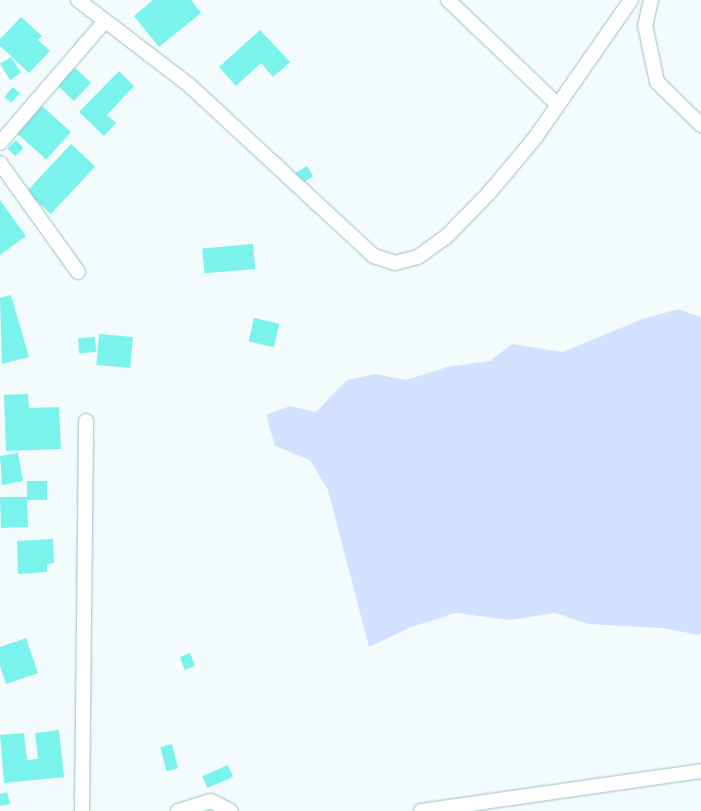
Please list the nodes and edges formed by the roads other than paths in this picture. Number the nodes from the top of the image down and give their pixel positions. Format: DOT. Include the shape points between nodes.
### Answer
graph roads {
  1 [pos="78,0"];
  2 [pos="448,0"];
  3 [pos="631,0"];
  4 [pos="651,0"];
  5 [pos="106,21"];
  6 [pos="558,105"];
  7 [pos="701,125"];
  8 [pos="0,143"];
  9 [pos="0,163"];
  10 [pos="78,272"];
  11 [pos="86,421"];
  12 [pos="701,771"];
  13 [pos="82,811"];
  14 [pos="178,811"];
  15 [pos="231,811"];
  16 [pos="421,811"];
  1 -- 5 [label="street"];
  2 -- 6 [label="street"];
  3 -- 6 [label="street"];
  4 -- 7 [label="street" via="645,25 657,82"];
  5 -- 6 [label="street" via="188,84 374,256 395,263 418,257 446,237 489,193"];
  5 -- 8 [label="street"];
  9 -- 10 [label="street"];
  11 -- 13 [label="street"];
  12 -- 16 [label="street"];
  14 -- 15 [label="street" via="211,801"];
}
